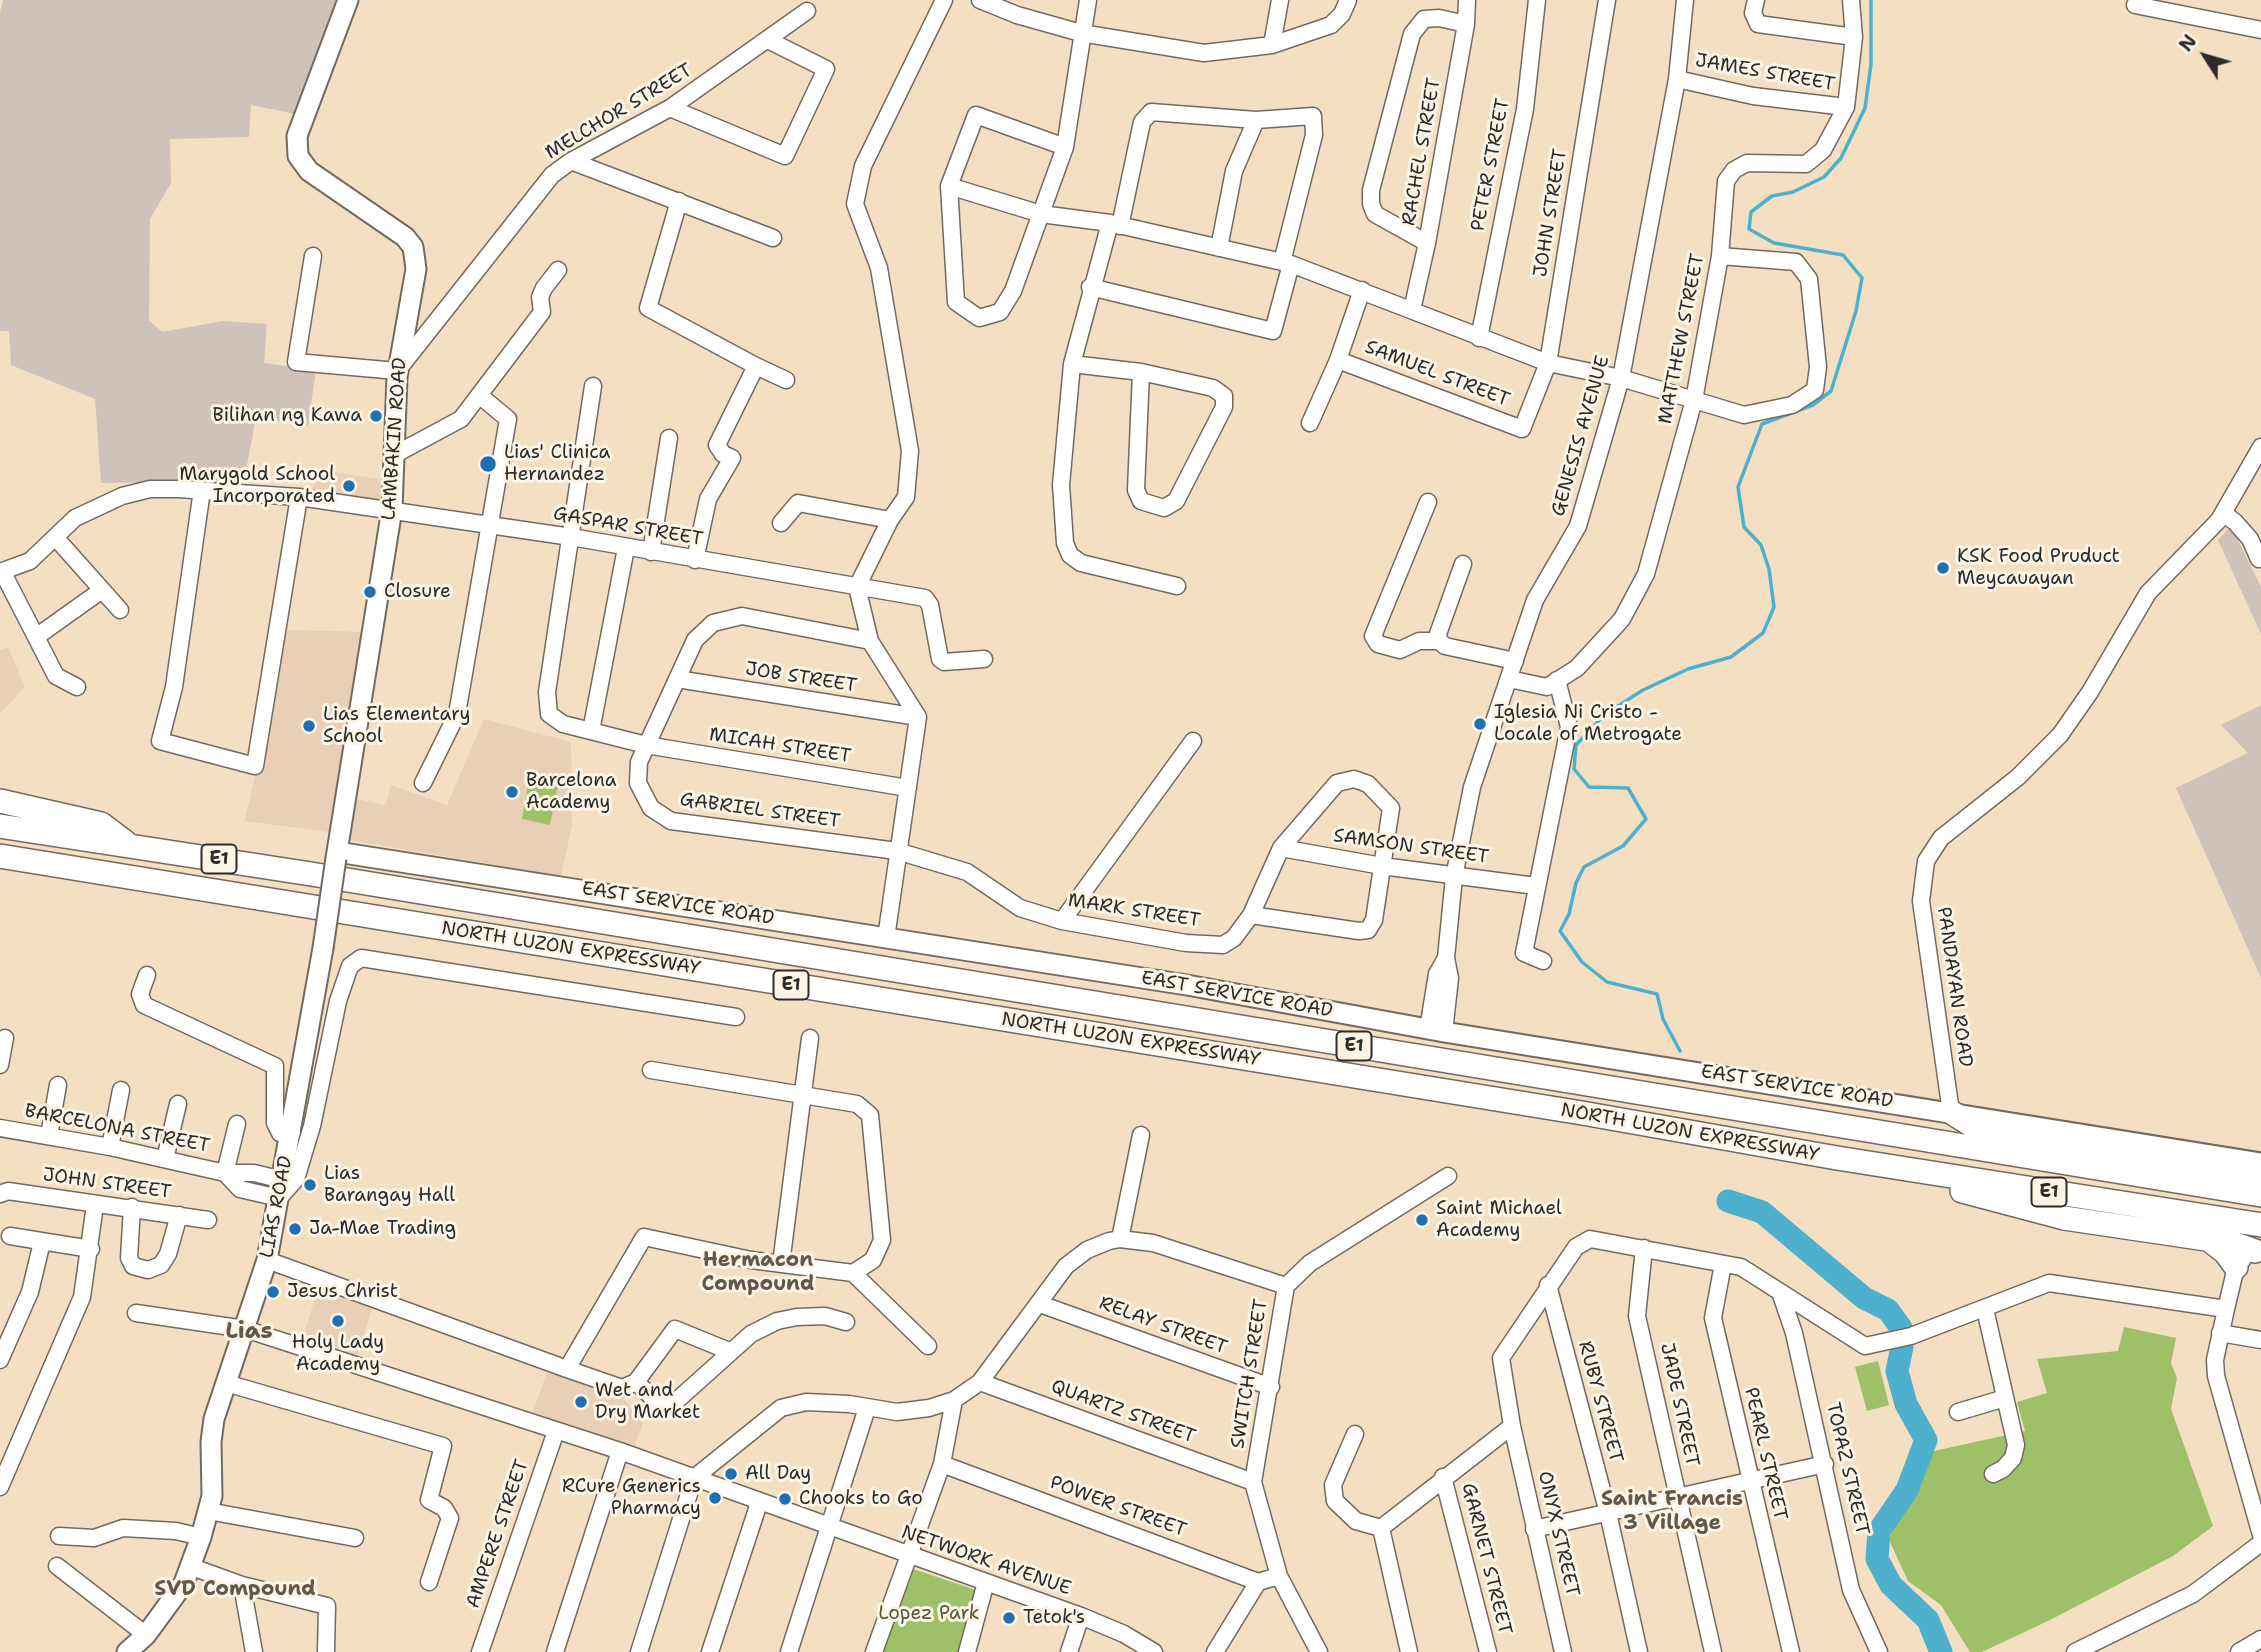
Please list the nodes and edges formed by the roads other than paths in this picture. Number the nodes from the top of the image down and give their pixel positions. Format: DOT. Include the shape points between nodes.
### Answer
graph roads {
  1 [pos="348,0"];
  2 [pos="944,0"];
  3 [pos="980,0"];
  4 [pos="1088,0"];
  5 [pos="1280,0"];
  6 [pos="1348,0"];
  7 [pos="1467,0"];
  8 [pos="1537,0"];
  9 [pos="1607,0"];
  10 [pos="1685,0"];
  11 [pos="1756,0"];
  12 [pos="1851,0"];
  13 [pos="2135,5"];
  14 [pos="1018,8"];
  15 [pos="807,11"];
  16 [pos="1466,24"];
  17 [pos="2261,30"];
  18 [pos="1081,33"];
  19 [pos="1854,37"];
  20 [pos="768,40"];
  21 [pos="1272,45"];
  22 [pos="1677,79"];
  23 [pos="1846,107"];
  24 [pos="670,108"];
  25 [pos="1256,120"];
  26 [pos="1065,147"];
  27 [pos="571,161"];
  28 [pos="949,186"];
  29 [pos="679,201"];
  30 [pos="1041,214"];
  31 [pos="1115,224"];
  32 [pos="773,238"];
  33 [pos="1427,243"];
  34 [pos="1219,248"];
  35 [pos="313,256"];
  36 [pos="1720,256"];
  37 [pos="1287,263"];
  38 [pos="558,270"];
  39 [pos="1090,287"];
  40 [pos="1362,290"];
  41 [pos="1412,310"];
  42 [pos="1479,338"];
  43 [pos="1338,359"];
  44 [pos="1548,363"];
  45 [pos="1072,364"];
  46 [pos="756,366"];
  47 [pos="397,371"];
  48 [pos="1141,372"];
  49 [pos="1621,378"];
  50 [pos="786,380"];
  51 [pos="593,386"];
  52 [pos="479,395"];
  53 [pos="1695,400"];
  54 [pos="1310,423"];
  55 [pos="1522,429"];
  56 [pos="669,438"];
  57 [pos="2261,447"];
  58 [pos="394,455"];
  59 [pos="202,490"];
  60 [pos="299,496"];
  61 [pos="1428,502"];
  62 [pos="392,509"];
  63 [pos="2223,513"];
  64 [pos="890,520"];
  65 [pos="781,523"];
  66 [pos="488,524"];
  67 [pos="55,537"];
  68 [pos="571,537"];
  69 [pos="626,548"];
  70 [pos="651,552"];
  71 [pos="2259,559"];
  72 [pos="695,560"];
  73 [pos="1463,564"];
  74 [pos="1,571"];
  75 [pos="1177,586"];
  76 [pos="857,587"];
  77 [pos="102,590"];
  78 [pos="120,610"];
  79 [pos="36,638"];
  80 [pos="1439,641"];
  81 [pos="870,642"];
  82 [pos="984,659"];
  83 [pos="1515,661"];
  84 [pos="677,679"];
  85 [pos="1509,679"];
  86 [pos="1557,680"];
  87 [pos="76,687"];
  88 [pos="918,718"];
  89 [pos="591,732"];
  90 [pos="1193,741"];
  91 [pos="646,746"];
  92 [pos="423,783"];
  93 [pos="908,788"];
  94 [pos="0,801"];
  95 [pos="0,826"];
  96 [pos="127,844"];
  97 [pos="1281,848"];
  98 [pos="897,851"];
  99 [pos="337,855"];
  100 [pos="0,856"];
  101 [pos="1382,866"];
  102 [pos="1454,877"];
  103 [pos="1536,886"];
  104 [pos="1251,915"];
  105 [pos="1062,921"];
  106 [pos="886,938"];
  107 [pos="1543,961"];
  108 [pos="147,975"];
  109 [pos="736,1017"];
  110 [pos="1436,1031"];
  111 [pos="5,1038"];
  112 [pos="810,1038"];
  113 [pos="0,1065"];
  114 [pos="651,1070"];
  115 [pos="58,1085"];
  116 [pos="121,1090"];
  117 [pos="802,1097"];
  118 [pos="178,1104"];
  119 [pos="1951,1112"];
  120 [pos="237,1124"];
  121 [pos="0,1128"];
  122 [pos="292,1132"];
  123 [pos="1141,1135"];
  124 [pos="49,1136"];
  125 [pos="110,1147"];
  126 [pos="1837,1158"];
  127 [pos="165,1159"];
  128 [pos="2261,1163"];
  129 [pos="225,1173"];
  130 [pos="2261,1175"];
  131 [pos="1448,1176"];
  132 [pos="281,1189"];
  133 [pos="0,1194"];
  134 [pos="2261,1195"];
  135 [pos="95,1205"];
  136 [pos="132,1207"];
  137 [pos="179,1215"];
  138 [pos="208,1220"];
  139 [pos="2261,1225"];
  140 [pos="10,1236"];
  141 [pos="1121,1239"];
  142 [pos="2208,1239"];
  143 [pos="41,1242"];
  144 [pos="1644,1248"];
  145 [pos="91,1249"];
  146 [pos="2258,1252"];
  147 [pos="267,1260"];
  148 [pos="781,1264"];
  149 [pos="1723,1264"];
  150 [pos="2236,1267"];
  151 [pos="853,1273"];
  152 [pos="1548,1285"];
  153 [pos="1286,1286"];
  154 [pos="1780,1292"];
  155 [pos="1040,1304"];
  156 [pos="1985,1309"];
  157 [pos="2226,1309"];
  158 [pos="136,1313"];
  159 [pos="1822,1318"];
  160 [pos="846,1322"];
  161 [pos="245,1329"];
  162 [pos="1794,1333"];
  163 [pos="2221,1333"];
  164 [pos="2261,1340"];
  165 [pos="928,1346"];
  166 [pos="729,1351"];
  167 [pos="0,1360"];
  168 [pos="567,1369"];
  169 [pos="226,1382"];
  170 [pos="636,1382"];
  171 [pos="980,1382"];
  172 [pos="1271,1387"];
  173 [pos="2005,1398"];
  174 [pos="954,1400"];
  175 [pos="867,1408"];
  176 [pos="1958,1412"];
  177 [pos="1512,1426"];
  178 [pos="556,1430"];
  179 [pos="1354,1434"];
  180 [pos="620,1451"];
  181 [pos="1825,1464"];
  182 [pos="4,1465"];
  183 [pos="942,1465"];
  184 [pos="1993,1474"];
  185 [pos="1443,1477"];
  186 [pos="694,1478"];
  187 [pos="1749,1479"];
  188 [pos="1253,1482"];
  189 [pos="0,1487"];
  190 [pos="1677,1496"];
  191 [pos="759,1503"];
  192 [pos="208,1511"];
  193 [pos="1608,1513"];
  194 [pos="828,1528"];
  195 [pos="1381,1528"];
  196 [pos="1534,1529"];
  197 [pos="2261,1535"];
  198 [pos="59,1536"];
  199 [pos="201,1537"];
  200 [pos="355,1538"];
  201 [pos="2261,1543"];
  202 [pos="907,1555"];
  203 [pos="57,1566"];
  204 [pos="192,1567"];
  205 [pos="1279,1576"];
  206 [pos="429,1582"];
  207 [pos="986,1582"];
  208 [pos="1258,1582"];
  209 [pos="242,1585"];
  210 [pos="1081,1616"];
  211 [pos="146,1635"];
  212 [pos="2261,1639"];
  213 [pos="127,1652"];
  214 [pos="254,1652"];
  215 [pos="326,1652"];
  216 [pos="480,1652"];
  217 [pos="555,1652"];
  218 [pos="639,1652"];
  219 [pos="710,1652"];
  220 [pos="789,1652"];
  221 [pos="874,1652"];
  222 [pos="967,1652"];
  223 [pos="1069,1652"];
  224 [pos="1154,1652"];
  225 [pos="1215,1652"];
  226 [pos="1319,1652"];
  227 [pos="1409,1652"];
  228 [pos="1488,1652"];
  229 [pos="1563,1652"];
  230 [pos="1639,1652"];
  231 [pos="1713,1652"];
  232 [pos="1791,1652"];
  233 [pos="1879,1652"];
  234 [pos="2075,1652"];
  235 [pos="2239,1652"];
  1 -- 47 [label="main road, LAMBAKIN ROAD" via="297,136 298,156 309,171 395,227 413,247 416,269"];
  2 -- 64 [label="street" via="863,166 855,204 879,268 910,451 906,497"];
  3 -- 14 [label="street"];
  4 -- 18 [label="street"];
  5 -- 21 [label="street"];
  6 -- 21 [label="street" via="1331,25"];
  7 -- 16 [label="street, RACHEL STREET"];
  8 -- 42 [label="street, PETER STREET" via="1525,109"];
  9 -- 44 [label="street, JOHN STREET"];
  10 -- 22 [label="street, GENESIS AVENUE"];
  11 -- 19 [label="street" via="1758,24"];
  12 -- 19 [label="street, MATTHEW STREET"];
  13 -- 17 [label="street"];
  14 -- 18 [label="street"];
  15 -- 20 [label="street, MELCHOR STREET"];
  16 -- 33 [label="street, RACHEL STREET"];
  16 -- 33 [label="street" via="1424,19 1412,34 1371,190 1376,214"];
  18 -- 21 [label="street" via="1204,53"];
  18 -- 26 [label="street"];
  19 -- 23 [label="street, MATTHEW STREET"];
  20 -- 24 [label="street, MELCHOR STREET"];
  20 -- 24 [label="street" via="826,69 785,156"];
  22 -- 23 [label="street, JAMES STREET" via="1753,96"];
  22 -- 49 [label="street, GENESIS AVENUE"];
  23 -- 36 [label="street, MATTHEW STREET" via="1823,150 1806,164 1747,163 1734,170 1726,181"];
  24 -- 27 [label="street, MELCHOR STREET"];
  25 -- 31 [label="street" via="1151,112 1145,116"];
  25 -- 34 [label="street" via="1237,162"];
  25 -- 37 [label="street" via="1313,116 1314,135"];
  26 -- 28 [label="street" via="976,115"];
  26 -- 30 [label="street"];
  27 -- 29 [label="street"];
  27 -- 47 [label="street, MELCHOR STREET" via="552,175"];
  28 -- 30 [label="street"];
  28 -- 30 [label="street" via="956,302 979,318 1000,312 1013,291"];
  29 -- 32 [label="street"];
  29 -- 46 [label="street" via="648,308"];
  30 -- 31 [label="street"];
  31 -- 34 [label="street"];
  31 -- 39 [label="street"];
  33 -- 41 [label="street, RACHEL STREET"];
  34 -- 37 [label="street"];
  35 -- 47 [label="street" via="296,362"];
  36 -- 53 [label="street, MATTHEW STREET"];
  36 -- 53 [label="street" via="1796,261 1809,279 1818,367 1815,390 1792,405 1744,415"];
  37 -- 39 [label="street" via="1273,331"];
  37 -- 40 [label="street"];
  38 -- 52 [label="street" via="540,297 542,312"];
  39 -- 45 [label="street"];
  40 -- 41 [label="street"];
  40 -- 43 [label="street"];
  41 -- 42 [label="street"];
  42 -- 44 [label="street"];
  43 -- 54 [label="street"];
  43 -- 55 [label="street, SAMUEL STREET"];
  44 -- 49 [label="street"];
  44 -- 55 [label="street, JOHN STREET"];
  45 -- 48 [label="street"];
  45 -- 75 [label="street" via="1061,485 1070,555 1081,564"];
  46 -- 50 [label="street"];
  46 -- 72 [label="street" via="717,445 732,458 708,499"];
  47 -- 58 [label="main road, LAMBAKIN ROAD"];
  48 -- 48 [label="street" via="1213,388 1224,396 1224,407 1176,501 1164,508 1141,501 1136,490"];
  49 -- 53 [label="street"];
  49 -- 83 [label="street, GENESIS AVENUE" via="1578,526 1535,600"];
  51 -- 68 [label="street"];
  52 -- 58 [label="street" via="461,419"];
  52 -- 66 [label="street" via="508,419"];
  53 -- 86 [label="street, MATTHEW STREET" via="1646,574 1622,619 1577,668"];
  56 -- 70 [label="street"];
  57 -- 63 [label="street, PANDAYAN ROAD"];
  58 -- 62 [label="main road, LAMBAKIN ROAD"];
  59 -- 60 [label="street, GASPAR STREET"];
  59 -- 60 [label="street" via="174,687 160,741 255,766"];
  59 -- 67 [label="street, GASPAR STREET" via="150,489 122,496 75,518"];
  60 -- 62 [label="street, GASPAR STREET"];
  61 -- 80 [label="street" via="1373,636 1378,644 1400,650 1419,641"];
  62 -- 66 [label="street, GASPAR STREET"];
  62 -- 99 [label="main road, LAMBAKIN ROAD"];
  63 -- 71 [label="street" via="2250,539"];
  63 -- 119 [label="street, PANDAYAN ROAD" via="2148,593 2060,735 2018,776 1941,838 1926,861 1921,901"];
  64 -- 65 [label="street" via="798,503"];
  64 -- 76 [label="street"];
  66 -- 68 [label="street, GASPAR STREET"];
  66 -- 92 [label="street" via="457,714"];
  67 -- 74 [label="street, GASPAR STREET" via="30,561"];
  67 -- 77 [label="street"];
  68 -- 69 [label="street, GASPAR STREET"];
  68 -- 89 [label="street, MICAH STREET" via="547,692 549,714 563,724"];
  69 -- 70 [label="street, GASPAR STREET"];
  69 -- 89 [label="street"];
  70 -- 72 [label="street, GASPAR STREET"];
  72 -- 76 [label="street, GASPAR STREET"];
  73 -- 80 [label="street"];
  74 -- 79 [label="street"];
  76 -- 81 [label="street"];
  76 -- 82 [label="street, GASPAR STREET" via="925,598 940,659"];
  77 -- 78 [label="street"];
  77 -- 79 [label="street"];
  79 -- 87 [label="street" via="56,676"];
  80 -- 83 [label="street"];
  81 -- 84 [label="street, GABRIEL STREET" via="742,616 713,622 695,640"];
  81 -- 88 [label="street"];
  83 -- 85 [label="street, GENESIS AVENUE"];
  84 -- 88 [label="street, JOB STREET"];
  84 -- 91 [label="street, GABRIEL STREET"];
  85 -- 86 [label="street" via="1547,687"];
  85 -- 102 [label="street, GENESIS AVENUE" via="1472,787"];
  86 -- 103 [label="street" via="1569,727"];
  88 -- 93 [label="street"];
  89 -- 91 [label="street, MICAH STREET"];
  90 -- 105 [label="street"];
  91 -- 93 [label="street, MICAH STREET"];
  91 -- 98 [label="street, GABRIEL STREET" via="638,783 651,808 671,821"];
  93 -- 98 [label="street"];
  94 -- 96 [label="highway" via="101,824"];
  95 -- 96 [label="highway, NORTH LUZON EXPRESSWAY / E1"];
  96 -- 134 [label="highway, NORTH LUZON EXPRESSWAY / E1"];
  97 -- 101 [label="street, SAMSON STREET"];
  97 -- 101 [label="street, MARK STREET" via="1337,783 1354,779 1368,784 1391,808"];
  97 -- 104 [label="street, MARK STREET"];
  98 -- 105 [label="street, MARK STREET" via="967,872 1020,908"];
  98 -- 106 [label="street"];
  99 -- 106 [label="main road, EAST SERVICE ROAD"];
  99 -- 122 [label="main road, LIAS ROAD, bridge"];
  100 -- 126 [label="highway, NORTH LUZON EXPRESSWAY / E1"];
  101 -- 102 [label="street, SAMSON STREET"];
  101 -- 104 [label="street" via="1374,920 1368,930"];
  102 -- 103 [label="street, SAMSON STREET"];
  102 -- 110 [label="street, GENESIS AVENUE" via="1446,958 1450,978"];
  103 -- 107 [label="street" via="1524,953"];
  104 -- 105 [label="street, MARK STREET" via="1223,945"];
  106 -- 110 [label="main road, EAST SERVICE ROAD" via="1188,985"];
  108 -- 122 [label="street" via="140,994 144,1005 275,1066 275,1123 280,1133"];
  109 -- 132 [label="street" via="361,958 350,966 338,1001 296,1179"];
  110 -- 119 [label="main road, EAST SERVICE ROAD"];
  111 -- 113 [label="street"];
  112 -- 117 [label="street"];
  114 -- 117 [label="street"];
  115 -- 124 [label="street"];
  116 -- 125 [label="street"];
  117 -- 148 [label="street"];
  117 -- 151 [label="street" via="857,1104 870,1115 882,1240 873,1260"];
  118 -- 127 [label="street"];
  119 -- 128 [label="main road, EAST SERVICE ROAD"];
  119 -- 130 [label="highway" via="1973,1126 1993,1131"];
  120 -- 129 [label="street"];
  121 -- 124 [label="street, BARCELONA STREET"];
  122 -- 132 [label="main road, LIAS ROAD"];
  123 -- 141 [label="street"];
  124 -- 125 [label="street, BARCELONA STREET"];
  125 -- 127 [label="street, BARCELONA STREET"];
  126 -- 139 [label="highway, NORTH LUZON EXPRESSWAY / E1"];
  126 -- 142 [label="highway" via="2064,1218"];
  127 -- 129 [label="street, BARCELONA STREET"];
  129 -- 132 [label="street, BARCELONA STREET" via="240,1189"];
  131 -- 153 [label="street, SWITCH STREET" via="1310,1263"];
  132 -- 147 [label="main road, LIAS ROAD"];
  133 -- 135 [label="street, JOHN STREET" via="8,1191"];
  135 -- 136 [label="street, JOHN STREET"];
  135 -- 145 [label="street"];
  136 -- 137 [label="street, JOHN STREET"];
  136 -- 137 [label="street" via="129,1258 133,1266 148,1270 161,1265 168,1254"];
  137 -- 138 [label="street, JOHN STREET"];
  140 -- 143 [label="street"];
  141 -- 153 [label="street" via="1153,1243"];
  141 -- 155 [label="street" via="1087,1250 1066,1266"];
  142 -- 146 [label="highway"];
  142 -- 150 [label="highway" via="2225,1251"];
  143 -- 145 [label="street"];
  143 -- 167 [label="street" via="30,1292"];
  144 -- 149 [label="street"];
  144 -- 152 [label="street, ONYX STREET" via="1590,1239 1576,1247"];
  144 -- 190 [label="street, JADE STREET" via="1637,1316"];
  145 -- 182 [label="street" via="82,1297 65,1342"];
  146 -- 150 [label="street"];
  147 -- 161 [label="main road, LIAS ROAD"];
  147 -- 168 [label="street"];
  148 -- 151 [label="street"];
  148 -- 168 [label="street" via="645,1237"];
  149 -- 154 [label="street" via="1741,1267"];
  149 -- 187 [label="street, PEARL STREET" via="1713,1318"];
  150 -- 157 [label="street"];
  151 -- 165 [label="street"];
  152 -- 177 [label="street, ONYX STREET" via="1501,1358"];
  152 -- 193 [label="street, RUBY STREET"];
  153 -- 172 [label="street, SWITCH STREET"];
  154 -- 159 [label="street"];
  154 -- 162 [label="street, TOPAZ STREET"];
  155 -- 171 [label="street"];
  155 -- 172 [label="street, RELAY STREET"];
  156 -- 157 [label="street" via="2049,1283"];
  156 -- 159 [label="street" via="1911,1336 1865,1346"];
  156 -- 173 [label="street"];
  157 -- 163 [label="street"];
  158 -- 161 [label="street, NETWORK AVENUE"];
  159 -- 162 [label="street"];
  160 -- 166 [label="street" via="825,1316 777,1321"];
  161 -- 169 [label="main road, LIAS ROAD"];
  161 -- 178 [label="street, NETWORK AVENUE"];
  162 -- 181 [label="street, TOPAZ STREET"];
  163 -- 164 [label="street"];
  163 -- 197 [label="street" via="2216,1376"];
  166 -- 170 [label="street" via="674,1403 656,1401"];
  166 -- 170 [label="street" via="675,1329"];
  168 -- 170 [label="street" via="622,1388"];
  169 -- 192 [label="main road, LIAS ROAD" via="211,1442"];
  169 -- 206 [label="street" via="443,1446 429,1500 444,1508 450,1518"];
  171 -- 174 [label="street"];
  171 -- 188 [label="street, QUARTZ STREET"];
  172 -- 188 [label="street, SWITCH STREET"];
  173 -- 176 [label="street"];
  173 -- 184 [label="street" via="2016,1445 2013,1458"];
  174 -- 175 [label="street" via="905,1412"];
  174 -- 183 [label="street"];
  175 -- 186 [label="street" via="806,1402 781,1408"];
  175 -- 194 [label="street"];
  177 -- 185 [label="street"];
  177 -- 196 [label="street, ONYX STREET"];
  178 -- 180 [label="street, NETWORK AVENUE"];
  178 -- 216 [label="street, AMPERE STREET"];
  179 -- 195 [label="street" via="1333,1485 1335,1502 1356,1521"];
  180 -- 186 [label="street, NETWORK AVENUE"];
  180 -- 217 [label="street"];
  181 -- 187 [label="street"];
  181 -- 233 [label="street, TOPAZ STREET" via="1852,1590"];
  182 -- 189 [label="street"];
  183 -- 202 [label="street"];
  183 -- 208 [label="street, POWER STREET"];
  185 -- 195 [label="street"];
  185 -- 228 [label="street, GARNET STREET"];
  186 -- 191 [label="street, NETWORK AVENUE"];
  186 -- 218 [label="street"];
  187 -- 190 [label="street"];
  187 -- 232 [label="street, PEARL STREET"];
  188 -- 205 [label="street, SWITCH STREET"];
  190 -- 193 [label="street"];
  190 -- 231 [label="street, JADE STREET"];
  191 -- 194 [label="street, NETWORK AVENUE"];
  191 -- 219 [label="street"];
  192 -- 199 [label="main road, LIAS ROAD"];
  192 -- 200 [label="street"];
  193 -- 196 [label="street"];
  193 -- 230 [label="street, RUBY STREET"];
  194 -- 202 [label="street, NETWORK AVENUE"];
  194 -- 220 [label="street"];
  195 -- 227 [label="street"];
  196 -- 229 [label="street, ONYX STREET"];
  198 -- 199 [label="street" via="94,1538 123,1528"];
  199 -- 204 [label="main road, LIAS ROAD"];
  201 -- 234 [label="street" via="2193,1594"];
  202 -- 207 [label="street, NETWORK AVENUE"];
  202 -- 221 [label="street"];
  203 -- 211 [label="street"];
  204 -- 209 [label="street"];
  204 -- 211 [label="main road, LIAS ROAD"];
  205 -- 208 [label="street"];
  205 -- 226 [label="street, SWITCH STREET"];
  207 -- 210 [label="street, NETWORK AVENUE"];
  207 -- 222 [label="street"];
  208 -- 225 [label="street"];
  209 -- 214 [label="street"];
  209 -- 215 [label="street" via="327,1606"];
  210 -- 223 [label="street"];
  210 -- 224 [label="street, NETWORK AVENUE"];
  211 -- 213 [label="main road, LIAS ROAD"];
  212 -- 235 [label="street"];
}
